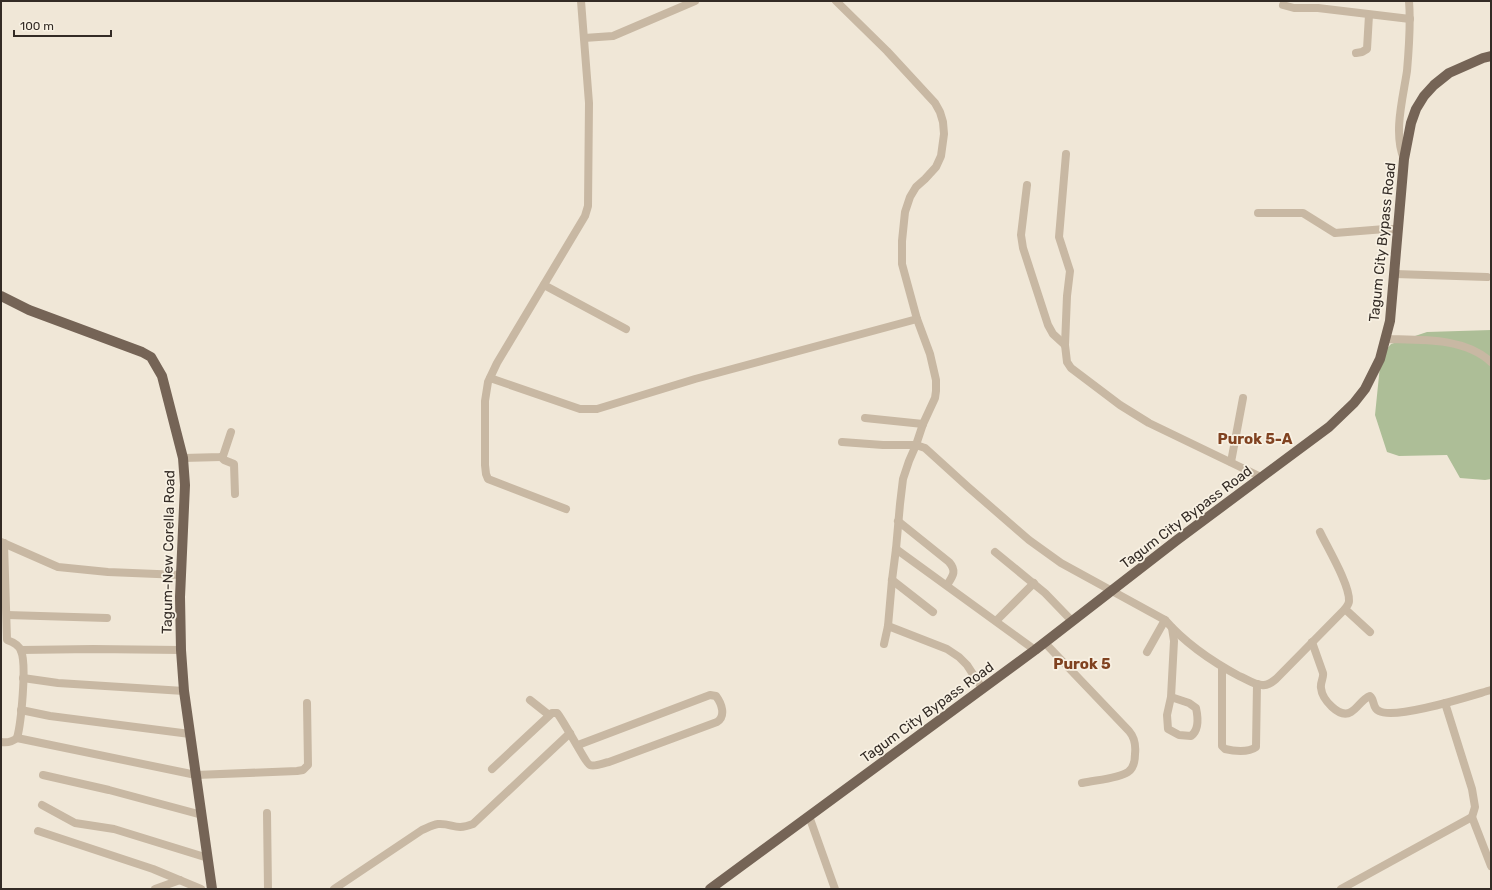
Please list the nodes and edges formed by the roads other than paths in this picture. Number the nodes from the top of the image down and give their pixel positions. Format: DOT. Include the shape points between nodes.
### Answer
graph roads {
  1 [pos="581,1"];
  2 [pos="695,1"];
  3 [pos="836,1"];
  4 [pos="1409,1"];
  5 [pos="1283,4"];
  6 [pos="1369,15"];
  7 [pos="1410,19"];
  8 [pos="584,38"];
  9 [pos="1356,53"];
  10 [pos="1491,56"];
  11 [pos="1066,154"];
  12 [pos="1404,159"];
  13 [pos="1027,185"];
  14 [pos="1258,213"];
  15 [pos="1398,229"];
  16 [pos="1395,274"];
  17 [pos="1487,277"];
  18 [pos="544,285"];
  19 [pos="1,296"];
  20 [pos="917,320"];
  21 [pos="626,330"];
  22 [pos="1385,339"];
  23 [pos="1065,345"];
  24 [pos="1491,362"];
  25 [pos="490,378"];
  26 [pos="1243,398"];
  27 [pos="865,418"];
  28 [pos="923,424"];
  29 [pos="231,432"];
  30 [pos="842,442"];
  31 [pos="916,445"];
  32 [pos="221,457"];
  33 [pos="183,458"];
  34 [pos="1231,462"];
  35 [pos="1261,478"];
  36 [pos="235,494"];
  37 [pos="566,509"];
  38 [pos="898,521"];
  39 [pos="1320,532"];
  40 [pos="3,543"];
  41 [pos="896,549"];
  42 [pos="995,552"];
  43 [pos="181,575"];
  44 [pos="892,580"];
  45 [pos="1034,583"];
  46 [pos="947,585"];
  47 [pos="1112,591"];
  48 [pos="1345,609"];
  49 [pos="933,612"];
  50 [pos="7,615"];
  51 [pos="107,618"];
  52 [pos="1165,620"];
  53 [pos="996,621"];
  54 [pos="1072,621"];
  55 [pos="888,626"];
  56 [pos="1172,628"];
  57 [pos="1370,632"];
  58 [pos="4,639"];
  59 [pos="1045,642"];
  60 [pos="1312,642"];
  61 [pos="884,644"];
  62 [pos="21,650"];
  63 [pos="181,650"];
  64 [pos="1035,650"];
  65 [pos="1147,652"];
  66 [pos="1222,667"];
  67 [pos="23,678"];
  68 [pos="1257,684"];
  69 [pos="982,688"];
  70 [pos="1491,690"];
  71 [pos="184,692"];
  72 [pos="1171,697"];
  73 [pos="530,700"];
  74 [pos="307,703"];
  75 [pos="1445,703"];
  76 [pos="21,710"];
  77 [pos="548,715"];
  78 [pos="570,733"];
  79 [pos="190,734"];
  80 [pos="17,738"];
  81 [pos="1,742"];
  82 [pos="578,745"];
  83 [pos="492,769"];
  84 [pos="196,774"];
  85 [pos="42,775"];
  86 [pos="1082,783"];
  87 [pos="42,805"];
  88 [pos="267,813"];
  89 [pos="202,815"];
  90 [pos="809,816"];
  91 [pos="1472,817"];
  92 [pos="38,831"];
  93 [pos="208,858"];
  94 [pos="1491,866"];
  95 [pos="180,880"];
  96 [pos="155,889"];
  97 [pos="201,889"];
  98 [pos="212,889"];
  99 [pos="268,889"];
  100 [pos="334,889"];
  101 [pos="710,889"];
  102 [pos="835,889"];
  103 [pos="1341,889"];
  1 -- 8 [label="street"];
  2 -- 8 [label="street" via="613,36"];
  3 -- 20 [label="street" via="935,103 943,122 941,156 936,167 910,196 905,212 902,264"];
  4 -- 7 [label="street"];
  5 -- 6 [label="street" via="1294,8 1318,8"];
  6 -- 7 [label="street"];
  6 -- 9 [label="street" via="1367,49"];
  7 -- 12 [label="street" via="1399,132"];
  8 -- 18 [label="street" via="589,103 588,206 580,227"];
  10 -- 12 [label="main road, Tagum City Bypass Road" via="1449,73 1424,96 1411,123"];
  11 -- 23 [label="street" via="1059,237 1070,271"];
  12 -- 15 [label="main road, Tagum City Bypass Road"];
  13 -- 23 [label="street" via="1021,236 1023,248 1048,325 1053,334"];
  14 -- 15 [label="street" via="1303,213 1335,233"];
  15 -- 16 [label="main road, Tagum City Bypass Road"];
  16 -- 17 [label="street"];
  16 -- 22 [label="main road, Tagum City Bypass Road" via="1390,321"];
  18 -- 21 [label="street"];
  18 -- 25 [label="street"];
  19 -- 33 [label="main road, Tagum-New Corella Road" via="29,310 130,347 151,358 162,376"];
  20 -- 25 [label="street" via="598,409 580,409"];
  20 -- 28 [label="street" via="930,354 936,380 935,398"];
  22 -- 24 [label="street" via="1453,344 1473,350"];
  22 -- 35 [label="main road, Tagum City Bypass Road" via="1373,374 1354,403 1329,427"];
  23 -- 34 [label="street" via="1067,362 1071,368 1120,405 1149,423"];
  25 -- 37 [label="street" via="485,401 485,465 488,479"];
  26 -- 34 [label="street"];
  27 -- 28 [label="street"];
  28 -- 31 [label="street"];
  29 -- 32 [label="street"];
  30 -- 31 [label="street"];
  31 -- 38 [label="street" via="903,479"];
  31 -- 47 [label="street" via="929,450 1029,540 1061,563"];
  32 -- 33 [label="street"];
  32 -- 36 [label="street" via="234,464"];
  33 -- 43 [label="main road, Tagum-New Corella Road" via="185,485"];
  34 -- 35 [label="street"];
  35 -- 47 [label="main road, Tagum City Bypass Road"];
  38 -- 41 [label="street"];
  38 -- 46 [label="street" via="953,567 953,578"];
  39 -- 48 [label="street" via="1348,594"];
  40 -- 43 [label="street" via="58,567 101,572"];
  40 -- 50 [label="street"];
  41 -- 44 [label="street"];
  41 -- 46 [label="street"];
  42 -- 45 [label="street"];
  43 -- 63 [label="main road, Tagum-New Corella Road"];
  44 -- 49 [label="street"];
  44 -- 55 [label="street"];
  45 -- 53 [label="street"];
  45 -- 54 [label="street"];
  46 -- 53 [label="street"];
  47 -- 52 [label="street"];
  47 -- 54 [label="main road, Tagum City Bypass Road"];
  48 -- 57 [label="street"];
  48 -- 60 [label="street"];
  50 -- 51 [label="street"];
  50 -- 58 [label="street"];
  52 -- 56 [label="street"];
  52 -- 65 [label="street"];
  53 -- 64 [label="street"];
  54 -- 59 [label="main road, Tagum City Bypass Road"];
  55 -- 61 [label="street"];
  55 -- 69 [label="street" via="947,649 967,665"];
  56 -- 66 [label="street" via="1200,653"];
  56 -- 72 [label="street" via="1174,641"];
  58 -- 62 [label="street"];
  59 -- 64 [label="main road, Tagum City Bypass Road"];
  59 -- 86 [label="street" via="1129,730 1135,742 1135,759 1133,767 1128,772"];
  60 -- 68 [label="street" via="1276,679 1264,686"];
  60 -- 75 [label="street" via="1324,675 1321,688 1329,703 1337,710 1348,713 1353,711 1370,696 1376,709 1387,713"];
  62 -- 63 [label="street"];
  62 -- 67 [label="street"];
  63 -- 71 [label="main road, Tagum-New Corella Road"];
  64 -- 69 [label="main road, Tagum City Bypass Road"];
  66 -- 68 [label="street"];
  66 -- 68 [label="street" via="1222,746 1225,749 1253,750 1256,747"];
  67 -- 71 [label="street"];
  67 -- 76 [label="street"];
  69 -- 90 [label="main road, Tagum City Bypass Road"];
  70 -- 75 [label="street"];
  71 -- 79 [label="main road, Tagum-New Corella Road"];
  72 -- 72 [label="street" via="1196,708 1196,729 1191,736 1179,735 1168,729 1167,715"];
  73 -- 77 [label="street"];
  74 -- 84 [label="street" via="306,768 297,771"];
  75 -- 91 [label="street" via="1472,789 1475,807"];
  76 -- 79 [label="street"];
  76 -- 80 [label="street"];
  77 -- 78 [label="street" via="557,713"];
  77 -- 83 [label="street"];
  78 -- 82 [label="street"];
  78 -- 100 [label="street" via="473,824 464,828 438,824 422,830"];
  79 -- 84 [label="main road, Tagum-New Corella Road"];
  80 -- 81 [label="street" via="7,743"];
  80 -- 84 [label="street"];
  82 -- 82 [label="street" via="586,762 594,766 717,722 722,719 723,714 719,700 716,696 710,695"];
  84 -- 89 [label="main road, Tagum-New Corella Road"];
  85 -- 89 [label="street"];
  87 -- 93 [label="street" via="75,822 114,829"];
  88 -- 99 [label="street"];
  89 -- 93 [label="main road, Tagum-New Corella Road"];
  90 -- 101 [label="main road, Tagum City Bypass Road"];
  90 -- 102 [label="street"];
  91 -- 94 [label="street"];
  91 -- 103 [label="street"];
  92 -- 95 [label="street"];
  93 -- 98 [label="main road, Tagum-New Corella Road"];
  95 -- 96 [label="street"];
  95 -- 97 [label="street"];
}
